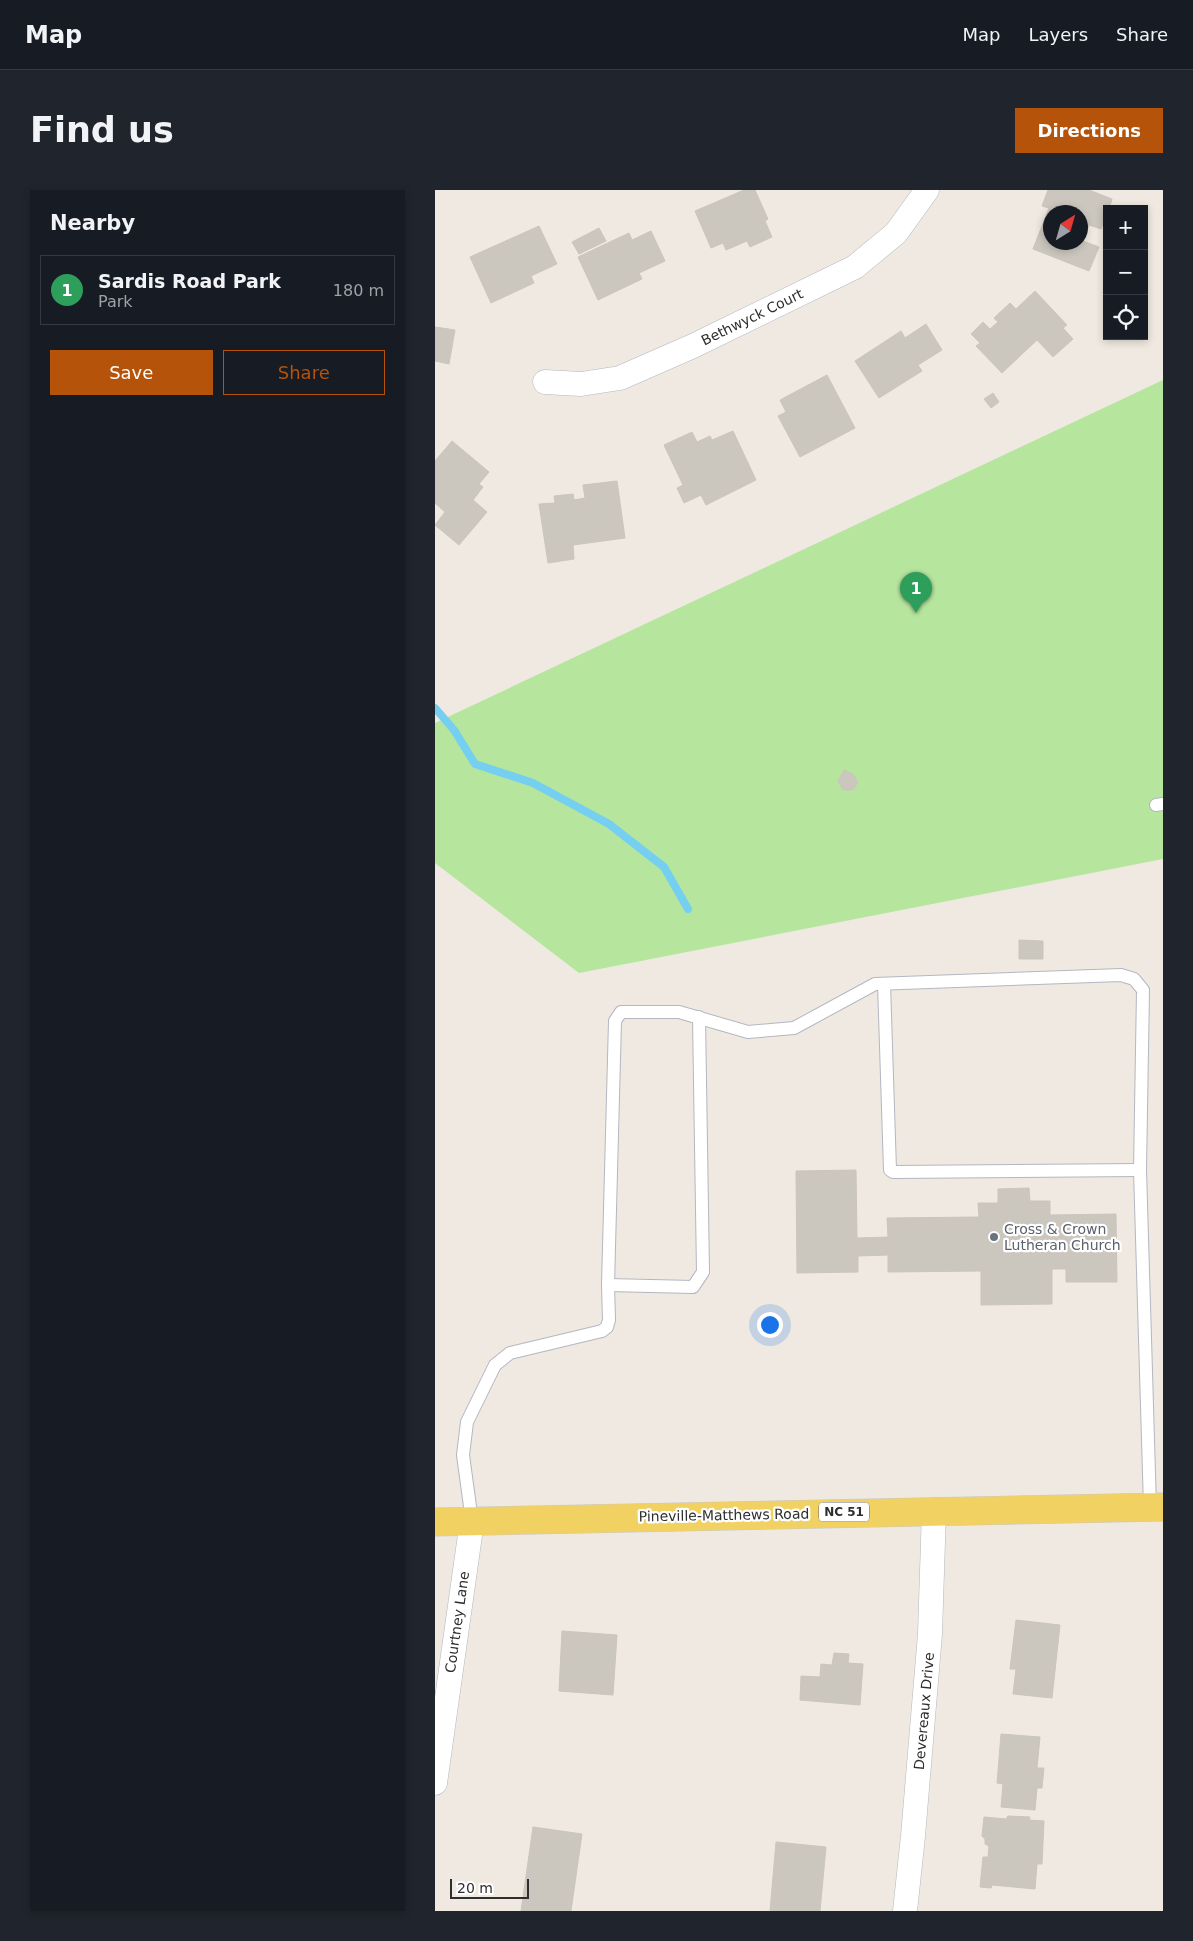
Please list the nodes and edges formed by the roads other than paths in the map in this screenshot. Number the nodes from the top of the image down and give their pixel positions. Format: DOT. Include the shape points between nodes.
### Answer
graph roads {
  1 [pos="927,190"];
  2 [pos="545,382"];
  3 [pos="884,984"];
  4 [pos="699,1017"];
  5 [pos="1140,1170"];
  6 [pos="609,1285"];
  7 [pos="1157,1507"];
  8 [pos="933,1510"];
  9 [pos="472,1521"];
  10 [pos="435,1522"];
  11 [pos="435,1783"];
  12 [pos="905,1911"];
  1 -- 2 [label="street, Bethwyck Court" via="896,233 855,267 620,378 581,384"];
  3 -- 4 [label="lane" via="875,984 794,1028 747,1032"];
  3 -- 5 [label="lane" via="890,1170"];
  3 -- 5 [label="lane" via="1121,975 1134,979 1143,990"];
  4 -- 6 [label="lane" via="679,1012 621,1012 615,1021"];
  4 -- 6 [label="lane" via="703,1272 693,1287"];
  5 -- 7 [label="lane"];
  6 -- 9 [label="lane" via="609,1320 602,1331 510,1353 495,1365 467,1422 463,1455"];
  7 -- 8 [label="main road, Pineville-Matthews Road / NC 51"];
  8 -- 9 [label="main road, Pineville-Matthews Road / NC 51"];
  8 -- 12 [label="street, Devereaux Drive" via="930,1634"];
  9 -- 10 [label="main road, Pineville-Matthews Road / NC 51"];
  9 -- 11 [label="street, Courtney Lane"];
}
